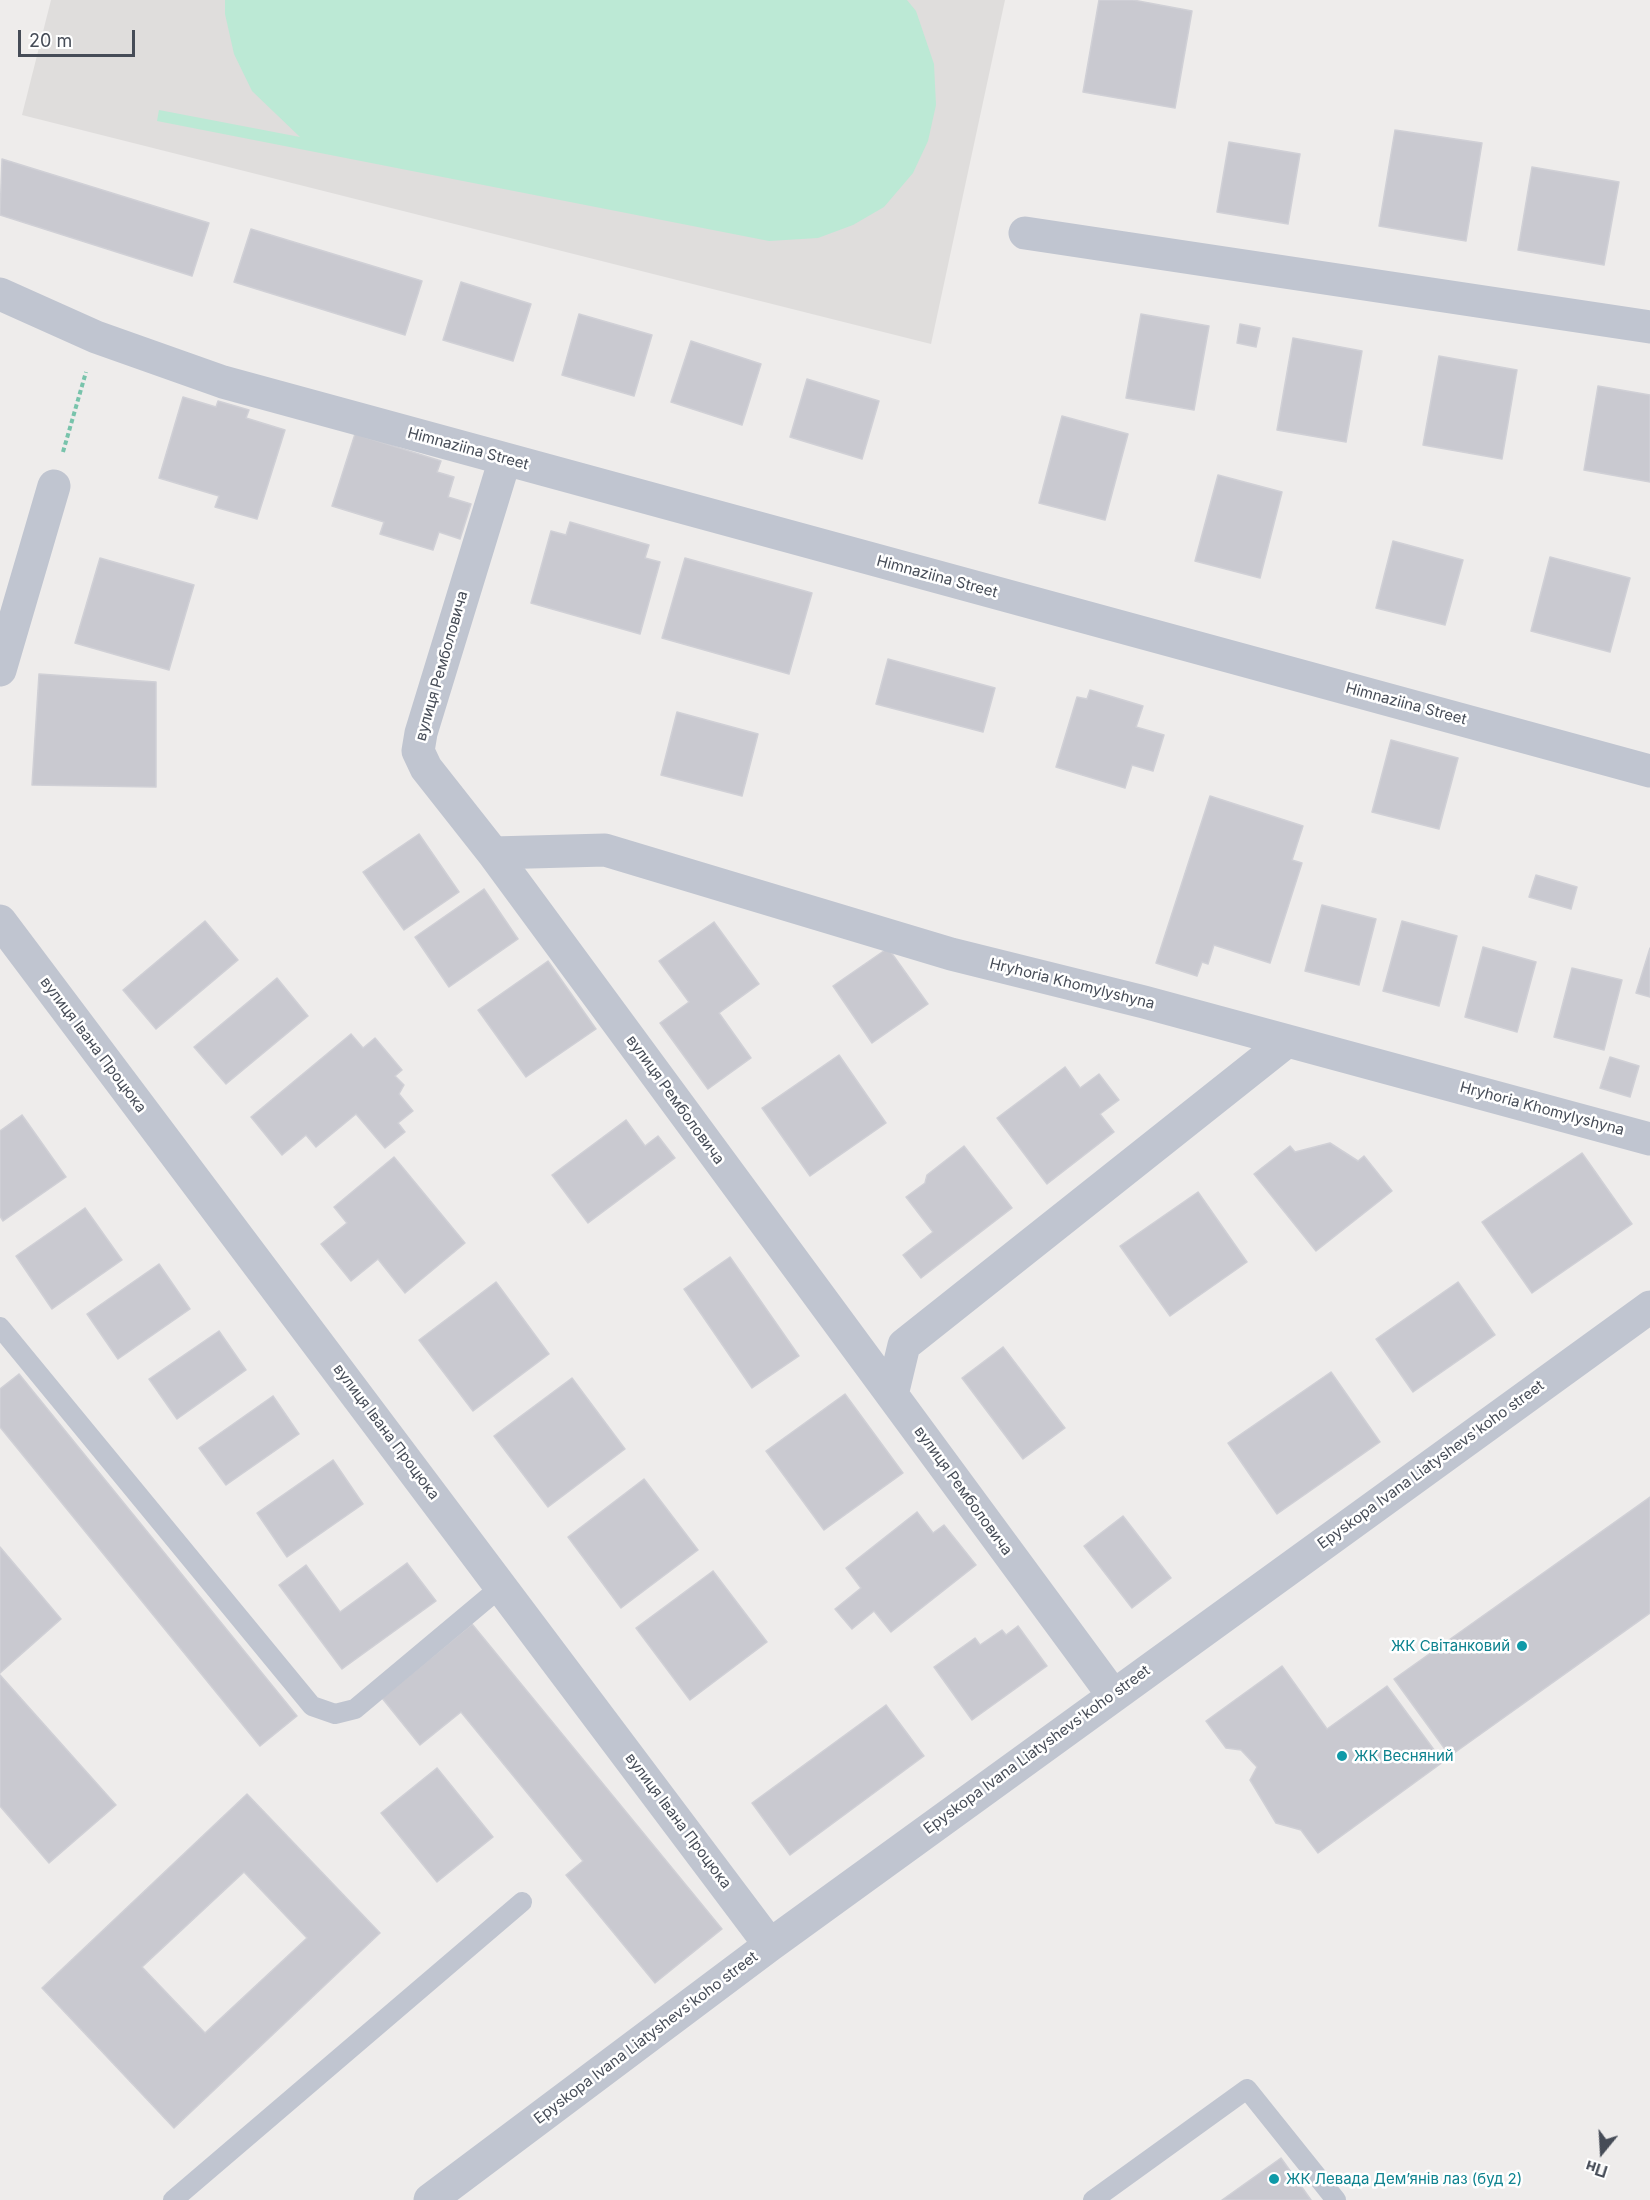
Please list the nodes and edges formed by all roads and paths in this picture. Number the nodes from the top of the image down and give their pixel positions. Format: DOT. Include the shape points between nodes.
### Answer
graph roads {
  1 [pos="1025,233"];
  2 [pos="0,294"];
  3 [pos="1650,327"];
  4 [pos="96,337"];
  5 [pos="504,459"];
  6 [pos="54,486"];
  7 [pos="0,670"];
  8 [pos="1650,771"];
  9 [pos="493,853"];
  10 [pos="0,921"];
  11 [pos="1287,1041"];
  12 [pos="1650,1139"];
  13 [pos="1650,1306"];
  14 [pos="0,1327"];
  15 [pos="892,1395"];
  16 [pos="502,1586"];
  17 [pos="1113,1695"];
  18 [pos="522,1902"];
  19 [pos="770,1945"];
  20 [pos="173,2200"];
  21 [pos="430,2200"];
  22 [pos="1093,2200"];
  23 [pos="1336,2200"];
  1 -- 3 [label="street"];
  2 -- 4 [label="street, Himnaziina Street"];
  4 -- 5 [label="street, Himnaziina Street" via="223,382"];
  4 -- 6 [label="path"];
  5 -- 8 [label="street, Himnaziina Street"];
  5 -- 9 [label="street, вулиця Ремболовича" via="418,751 426,768"];
  6 -- 7 [label="street"];
  9 -- 11 [label="street, Hryhoria Khomylyshyna" via="605,850 951,954"];
  9 -- 15 [label="street, вулиця Ремболовича"];
  10 -- 16 [label="street, вулиця Івана Процюка"];
  11 -- 12 [label="street, Hryhoria Khomylyshyna"];
  11 -- 15 [label="street" via="904,1346"];
  13 -- 17 [label="street, Epyskopa Ivana Liatyshevs'koho street"];
  14 -- 16 [label="lane" via="312,1706 335,1714 355,1709"];
  15 -- 17 [label="street, вулиця Ремболовича"];
  16 -- 19 [label="street, вулиця Івана Процюка"];
  17 -- 19 [label="street, Epyskopa Ivana Liatyshevs'koho street"];
  18 -- 20 [label="lane"];
  19 -- 21 [label="street, Epyskopa Ivana Liatyshevs'koho street"];
  22 -- 23 [label="lane" via="1247,2089"];
}
